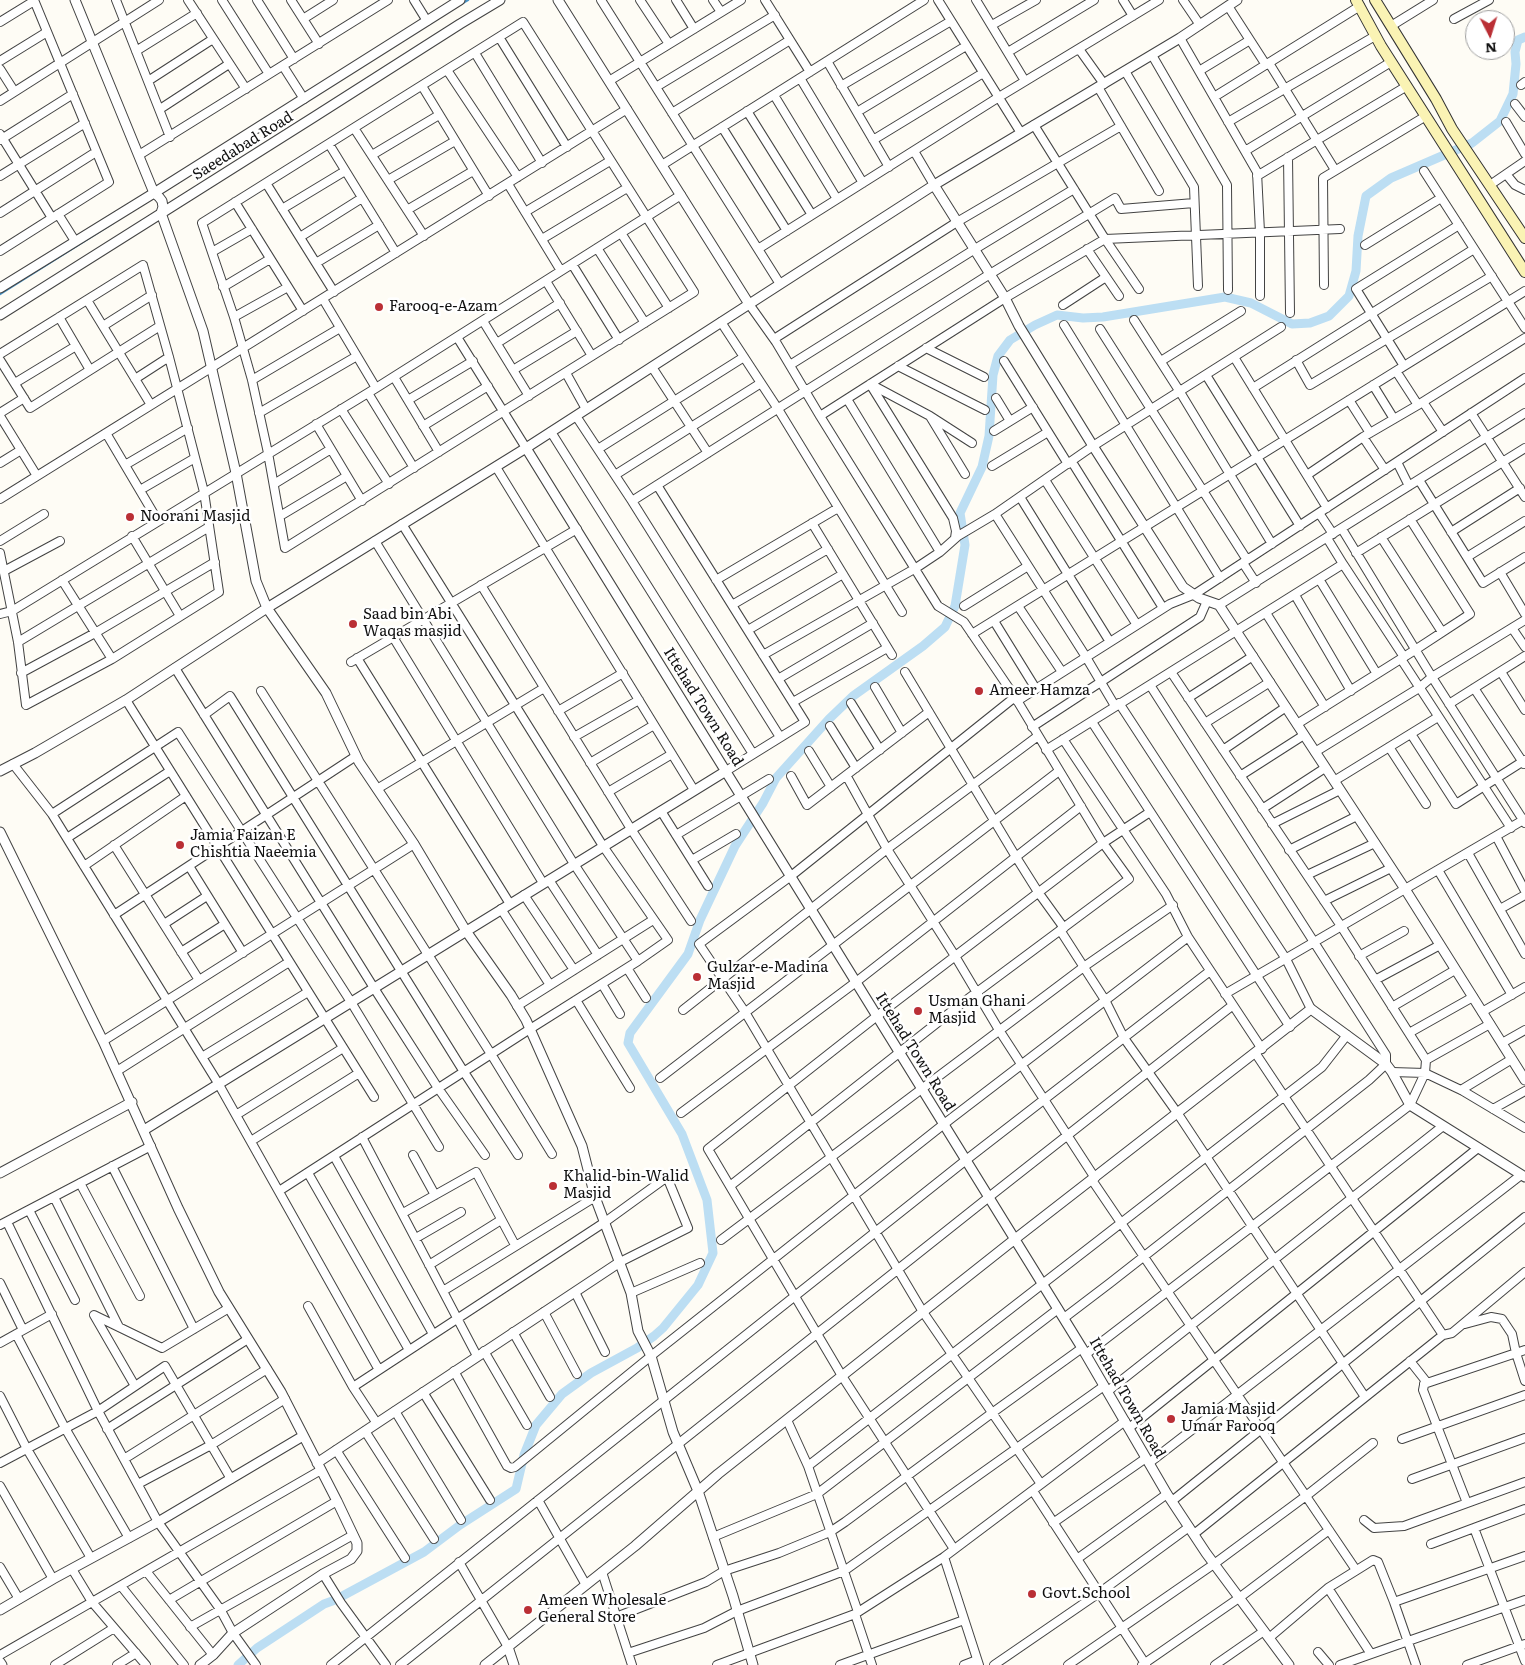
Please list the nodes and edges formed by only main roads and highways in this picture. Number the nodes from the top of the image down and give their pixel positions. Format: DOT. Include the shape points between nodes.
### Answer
graph roads {
  1 [pos="1375,0"];
  2 [pos="1358,3"];
  3 [pos="1525,238"];
  4 [pos="1525,272"];
  1 -- 3 [label="main road" via="1452,129"];
  2 -- 4 [label="main road" via="1391,62"];
}
